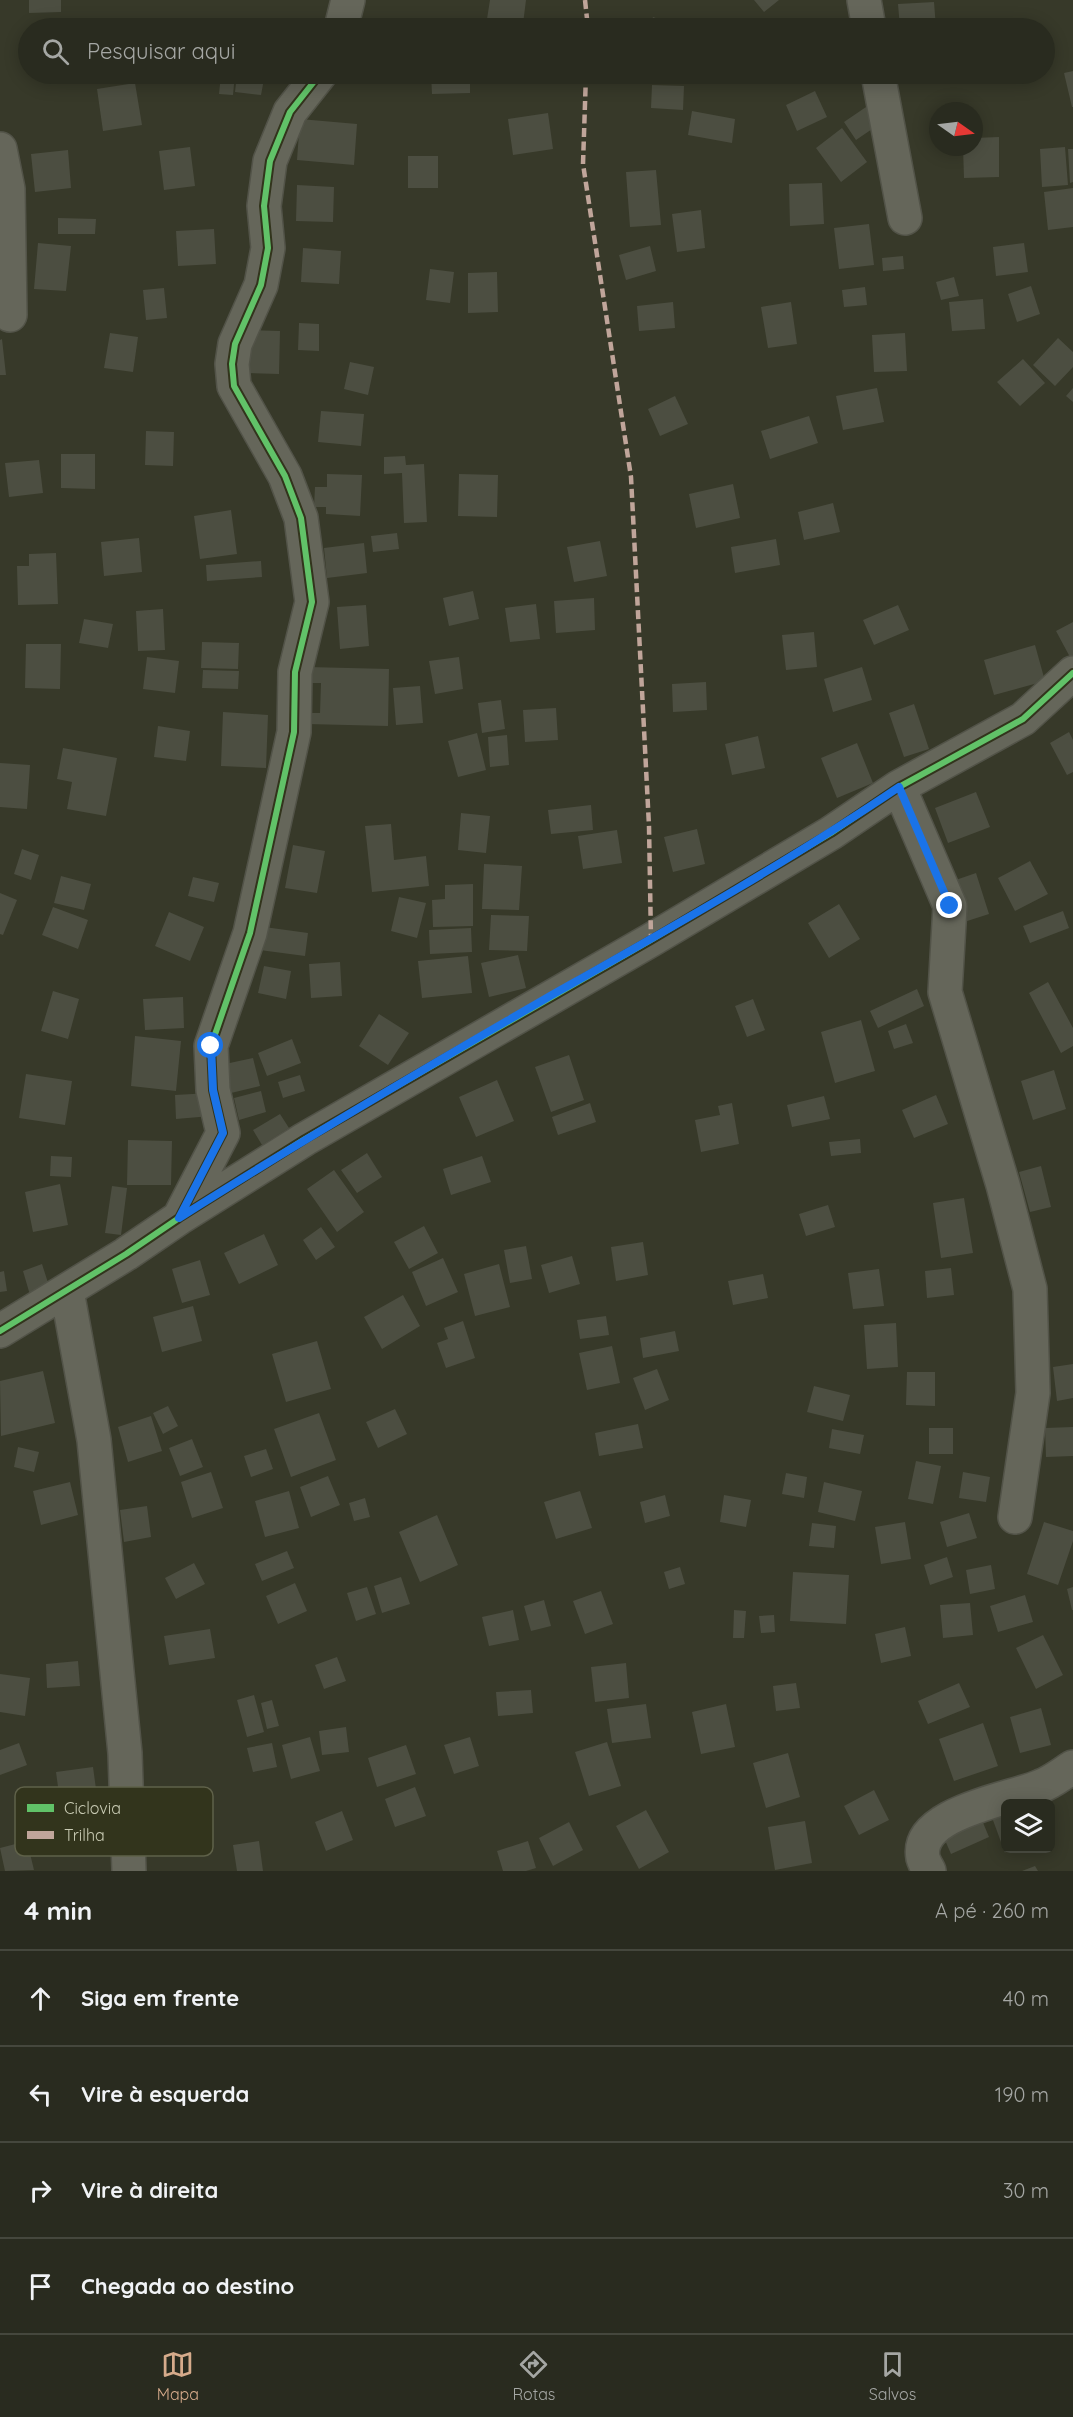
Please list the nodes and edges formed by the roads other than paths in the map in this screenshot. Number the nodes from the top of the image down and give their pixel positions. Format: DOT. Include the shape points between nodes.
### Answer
graph roads {
  1 [pos="348,0"];
  2 [pos="864,0"];
  3 [pos="344,18"];
  4 [pos="867,18"];
  5 [pos="312,84"];
  6 [pos="880,84"];
  7 [pos="0,148"];
  8 [pos="905,218"];
  9 [pos="10,315"];
  10 [pos="1073,673"];
  11 [pos="899,787"];
  12 [pos="179,1218"];
  13 [pos="67,1291"];
  14 [pos="0,1331"];
  15 [pos="1015,1517"];
  16 [pos="1073,1767"];
  17 [pos="126,1787"];
  18 [pos="128,1856"];
  19 [pos="129,1871"];
  20 [pos="929,1871"];
  1 -- 3 [label="street"];
  2 -- 4 [label="street"];
  5 -- 12 [label="street" via="290,112 270,161 264,206 268,248 261,285 234,344 232,364 234,386 285,476 301,518 312,602 295,672 294,732 250,933 211,1046 213,1090 223,1133"];
  6 -- 8 [label="street"];
  7 -- 9 [label="street" via="8,189"];
  10 -- 11 [label="street" via="1023,719"];
  11 -- 12 [label="street" via="831,833 306,1139"];
  11 -- 15 [label="street" via="950,906 945,992 1030,1289 1033,1393"];
  12 -- 13 [label="street"];
  13 -- 14 [label="street"];
  13 -- 17 [label="street" via="94,1440"];
  16 -- 20 [label="street" via="1042,1786 983,1803 934,1827 922,1857"];
  18 -- 19 [label="street"];
}
